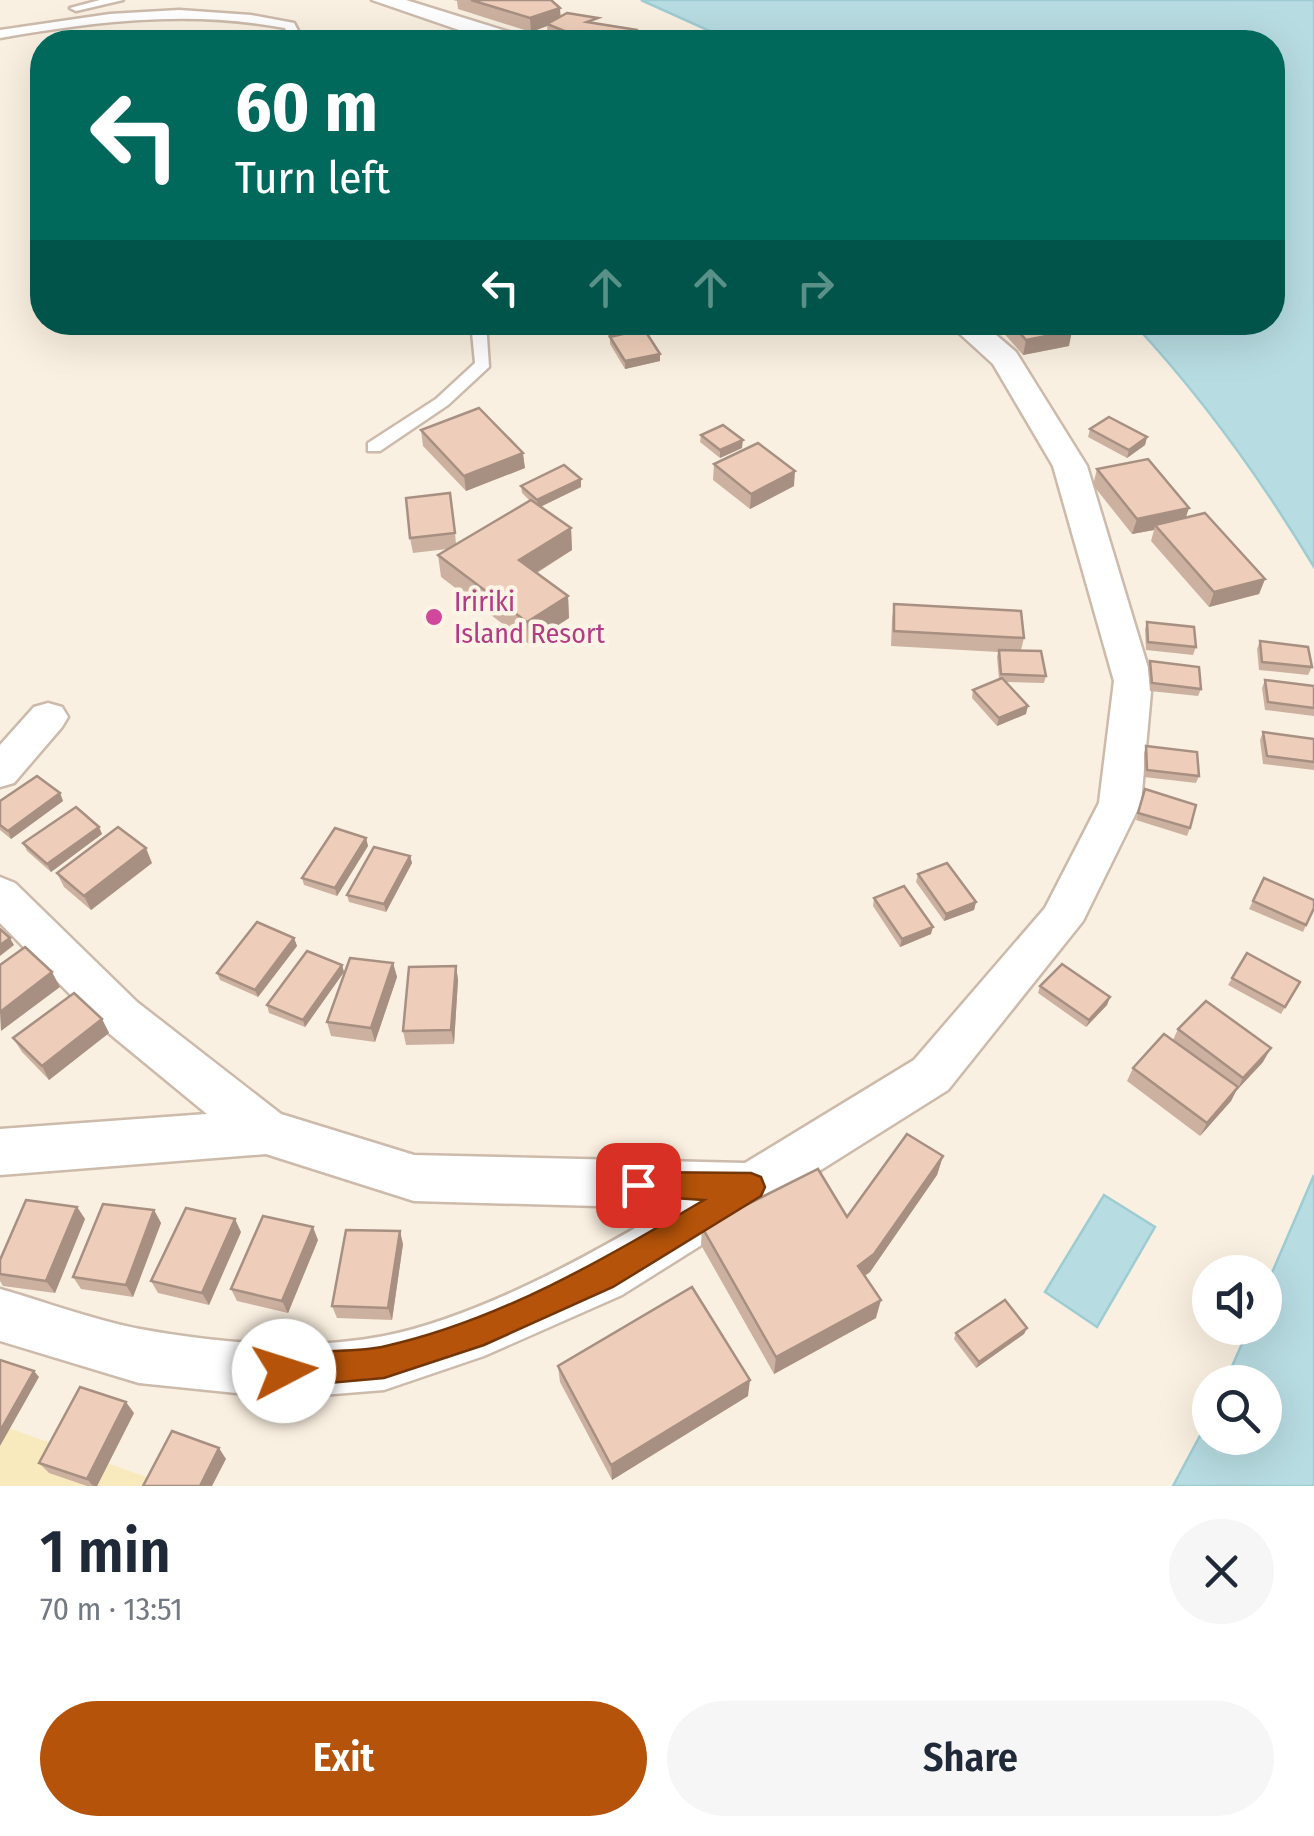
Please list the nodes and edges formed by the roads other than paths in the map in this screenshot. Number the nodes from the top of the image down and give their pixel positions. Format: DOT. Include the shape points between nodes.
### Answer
graph roads {
  1 [pos="117,0"];
  2 [pos="383,0"];
  3 [pos="0,20"];
  4 [pos="292,30"];
  5 [pos="478,30"];
  6 [pos="0,34"];
  7 [pos="480,335"];
  8 [pos="977,335"];
  9 [pos="374,447"];
  10 [pos="48,718"];
  11 [pos="0,772"];
  12 [pos="0,895"];
  13 [pos="266,1132"];
  14 [pos="0,1152"];
  15 [pos="751,1187"];
  16 [pos="0,1315"];
  1 -- 3 [label="lane"];
  2 -- 5 [label="street"];
  4 -- 6 [label="lane" via="217,13 139,11"];
  7 -- 9 [label="lane" via="483,364 442,402"];
  8 -- 15 [label="street" via="1004,359 1070,466 1133,681 1120,803 1061,921 931,1075"];
  10 -- 11 [label="street"];
  12 -- 13 [label="street" via="122,1016"];
  13 -- 14 [label="street"];
  13 -- 15 [label="street" via="414,1178"];
  15 -- 16 [label="street" via="603,1277 484,1330 384,1362 284,1371 139,1356"];
}
